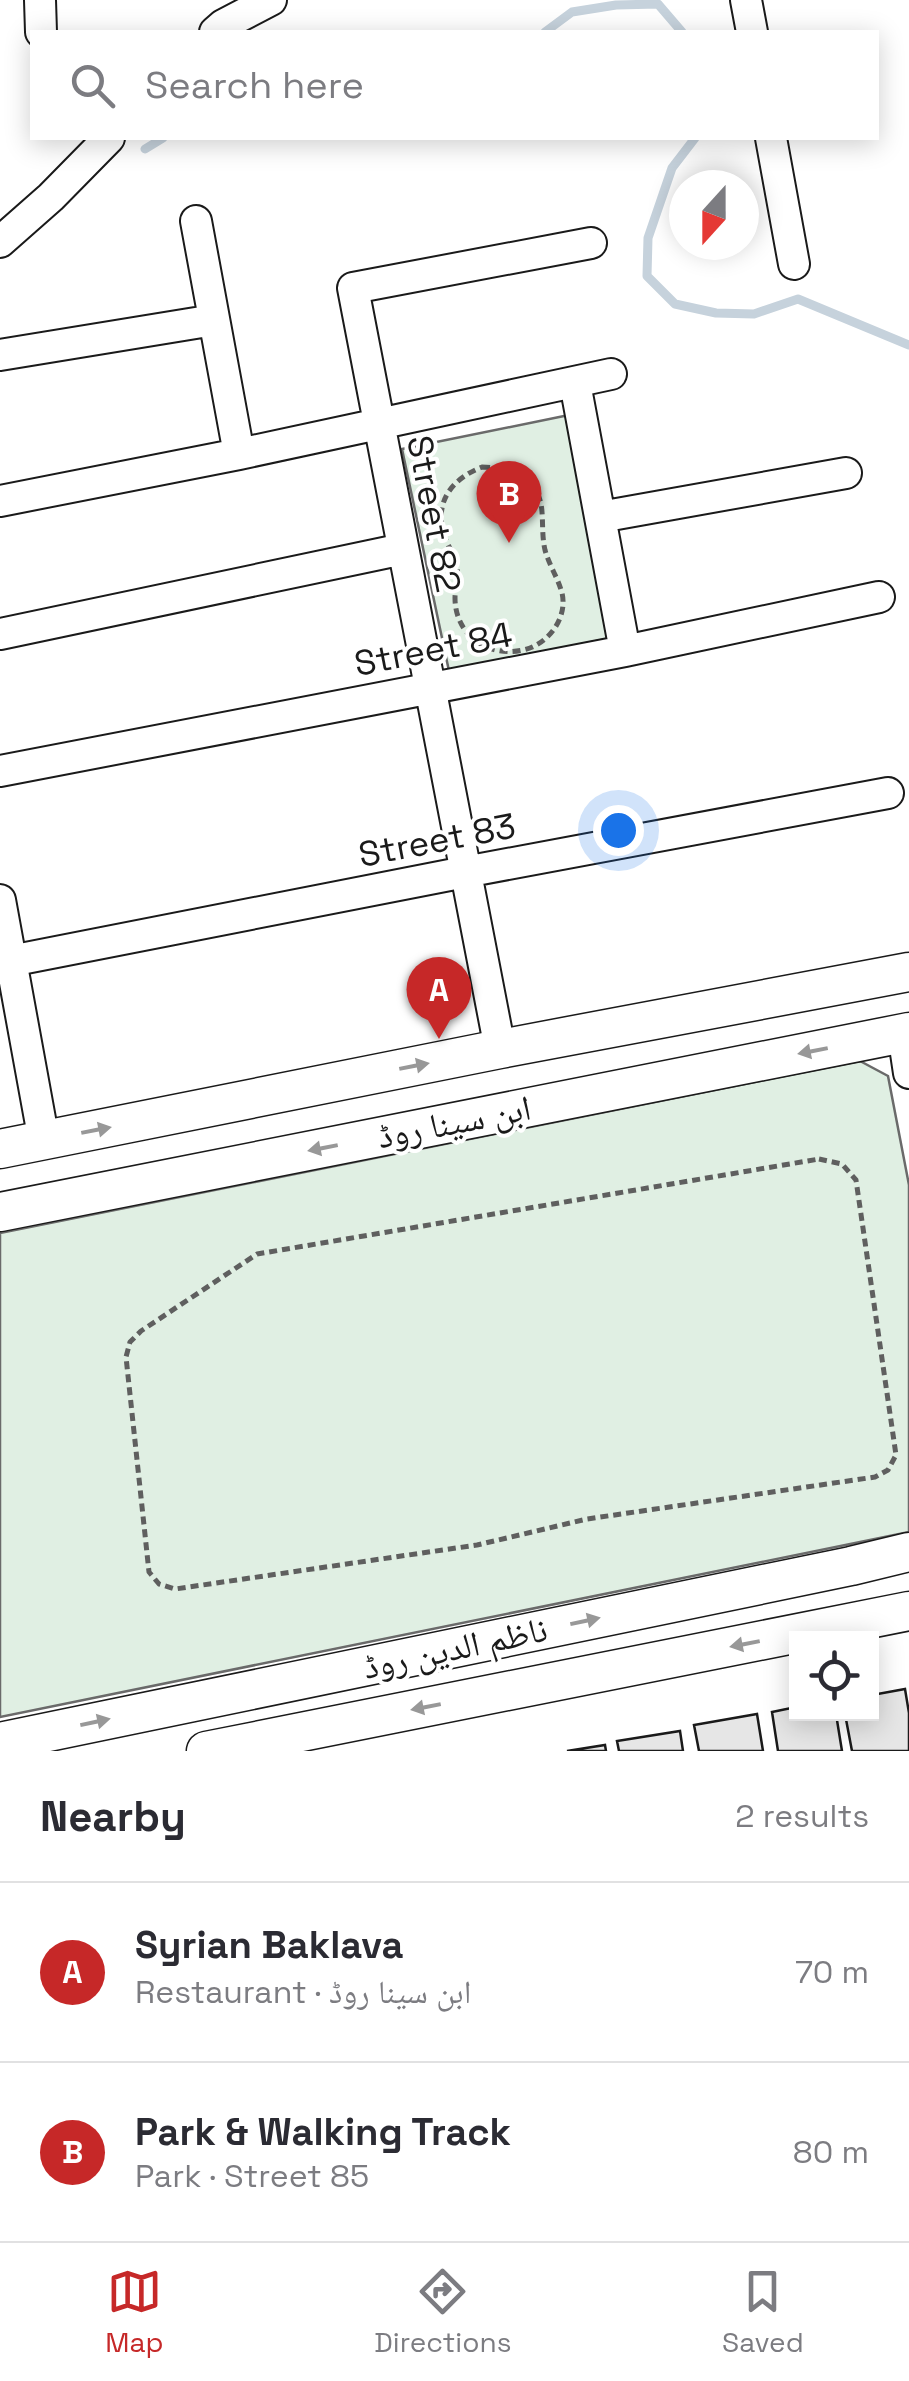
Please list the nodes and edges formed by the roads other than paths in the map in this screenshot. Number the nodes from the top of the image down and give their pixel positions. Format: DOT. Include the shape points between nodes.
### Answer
graph roads {
  1 [pos="40,0"];
  2 [pos="271,0"];
  3 [pos="746,0"];
  4 [pos="220,19"];
  5 [pos="40,30"];
  6 [pos="752,30"];
  7 [pos="108,140"];
  8 [pos="771,140"];
  9 [pos="196,222"];
  10 [pos="0,242"];
  11 [pos="591,242"];
  12 [pos="794,264"];
  13 [pos="214,320"];
  14 [pos="0,355"];
  15 [pos="611,374"];
  16 [pos="575,383"];
  17 [pos="379,425"];
  18 [pos="239,454"];
  19 [pos="846,473"];
  20 [pos="0,501"];
  21 [pos="600,517"];
  22 [pos="403,549"];
  23 [pos="880,596"];
  24 [pos="0,634"];
  25 [pos="625,651"];
  26 [pos="430,688"];
  27 [pos="0,771"];
  28 [pos="888,793"];
  29 [pos="466,872"];
  30 [pos="0,900"];
  31 [pos="5,962"];
  32 [pos="909,972"];
  33 [pos="733,1004"];
  34 [pos="906,1033"];
  35 [pos="500,1048"];
  36 [pos="742,1065"];
  37 [pos="909,1073"];
  38 [pos="44,1141"];
  39 [pos="0,1149"];
  40 [pos="0,1212"];
  41 [pos="909,1552"];
  42 [pos="852,1566"];
  43 [pos="909,1612"];
  44 [pos="864,1620"];
  45 [pos="0,1742"];
  46 [pos="206,1751"];
  1 -- 5 [label="street"];
  2 -- 4 [label="street"];
  3 -- 6 [label="street"];
  7 -- 10 [label="street"];
  8 -- 12 [label="street"];
  9 -- 13 [label="street"];
  11 -- 17 [label="street, Street 82" via="353,288"];
  13 -- 14 [label="street"];
  13 -- 18 [label="street"];
  15 -- 16 [label="street"];
  16 -- 17 [label="street"];
  16 -- 21 [label="street"];
  17 -- 18 [label="street"];
  17 -- 22 [label="street, Street 82"];
  18 -- 20 [label="street"];
  19 -- 21 [label="street"];
  21 -- 25 [label="street"];
  22 -- 24 [label="street"];
  22 -- 26 [label="street, Street 82"];
  23 -- 25 [label="street, Street 84"];
  25 -- 26 [label="street, Street 84"];
  26 -- 27 [label="street, Street 84"];
  26 -- 29 [label="street, Street 82"];
  28 -- 29 [label="street, Street 83"];
  29 -- 31 [label="street, Street 83"];
  29 -- 35 [label="street, Street 82"];
  30 -- 31 [label="street"];
  31 -- 38 [label="street"];
  32 -- 33 [label="main road, ابن سینا روڈ"];
  33 -- 35 [label="main road, ابن سینا روڈ"];
  33 -- 36 [label="main road"];
  34 -- 36 [label="main road, ابن سینا روڈ, one-way"];
  34 -- 37 [label="street"];
  38 -- 35 [label="main road, ابن سینا روڈ, one-way"];
  36 -- 40 [label="main road, ابن سینا روڈ, one-way"];
  38 -- 39 [label="main road, ابن سینا روڈ"];
  41 -- 42 [label="main road, ناظم الدین روڈ"];
  42 -- 44 [label="main road"];
  45 -- 42 [label="main road, ناظم الدین روڈ, one-way"];
  43 -- 44 [label="main road, ناظم الدین روڈ"];
  44 -- 46 [label="main road, ناظم الدین روڈ, one-way"];
}
